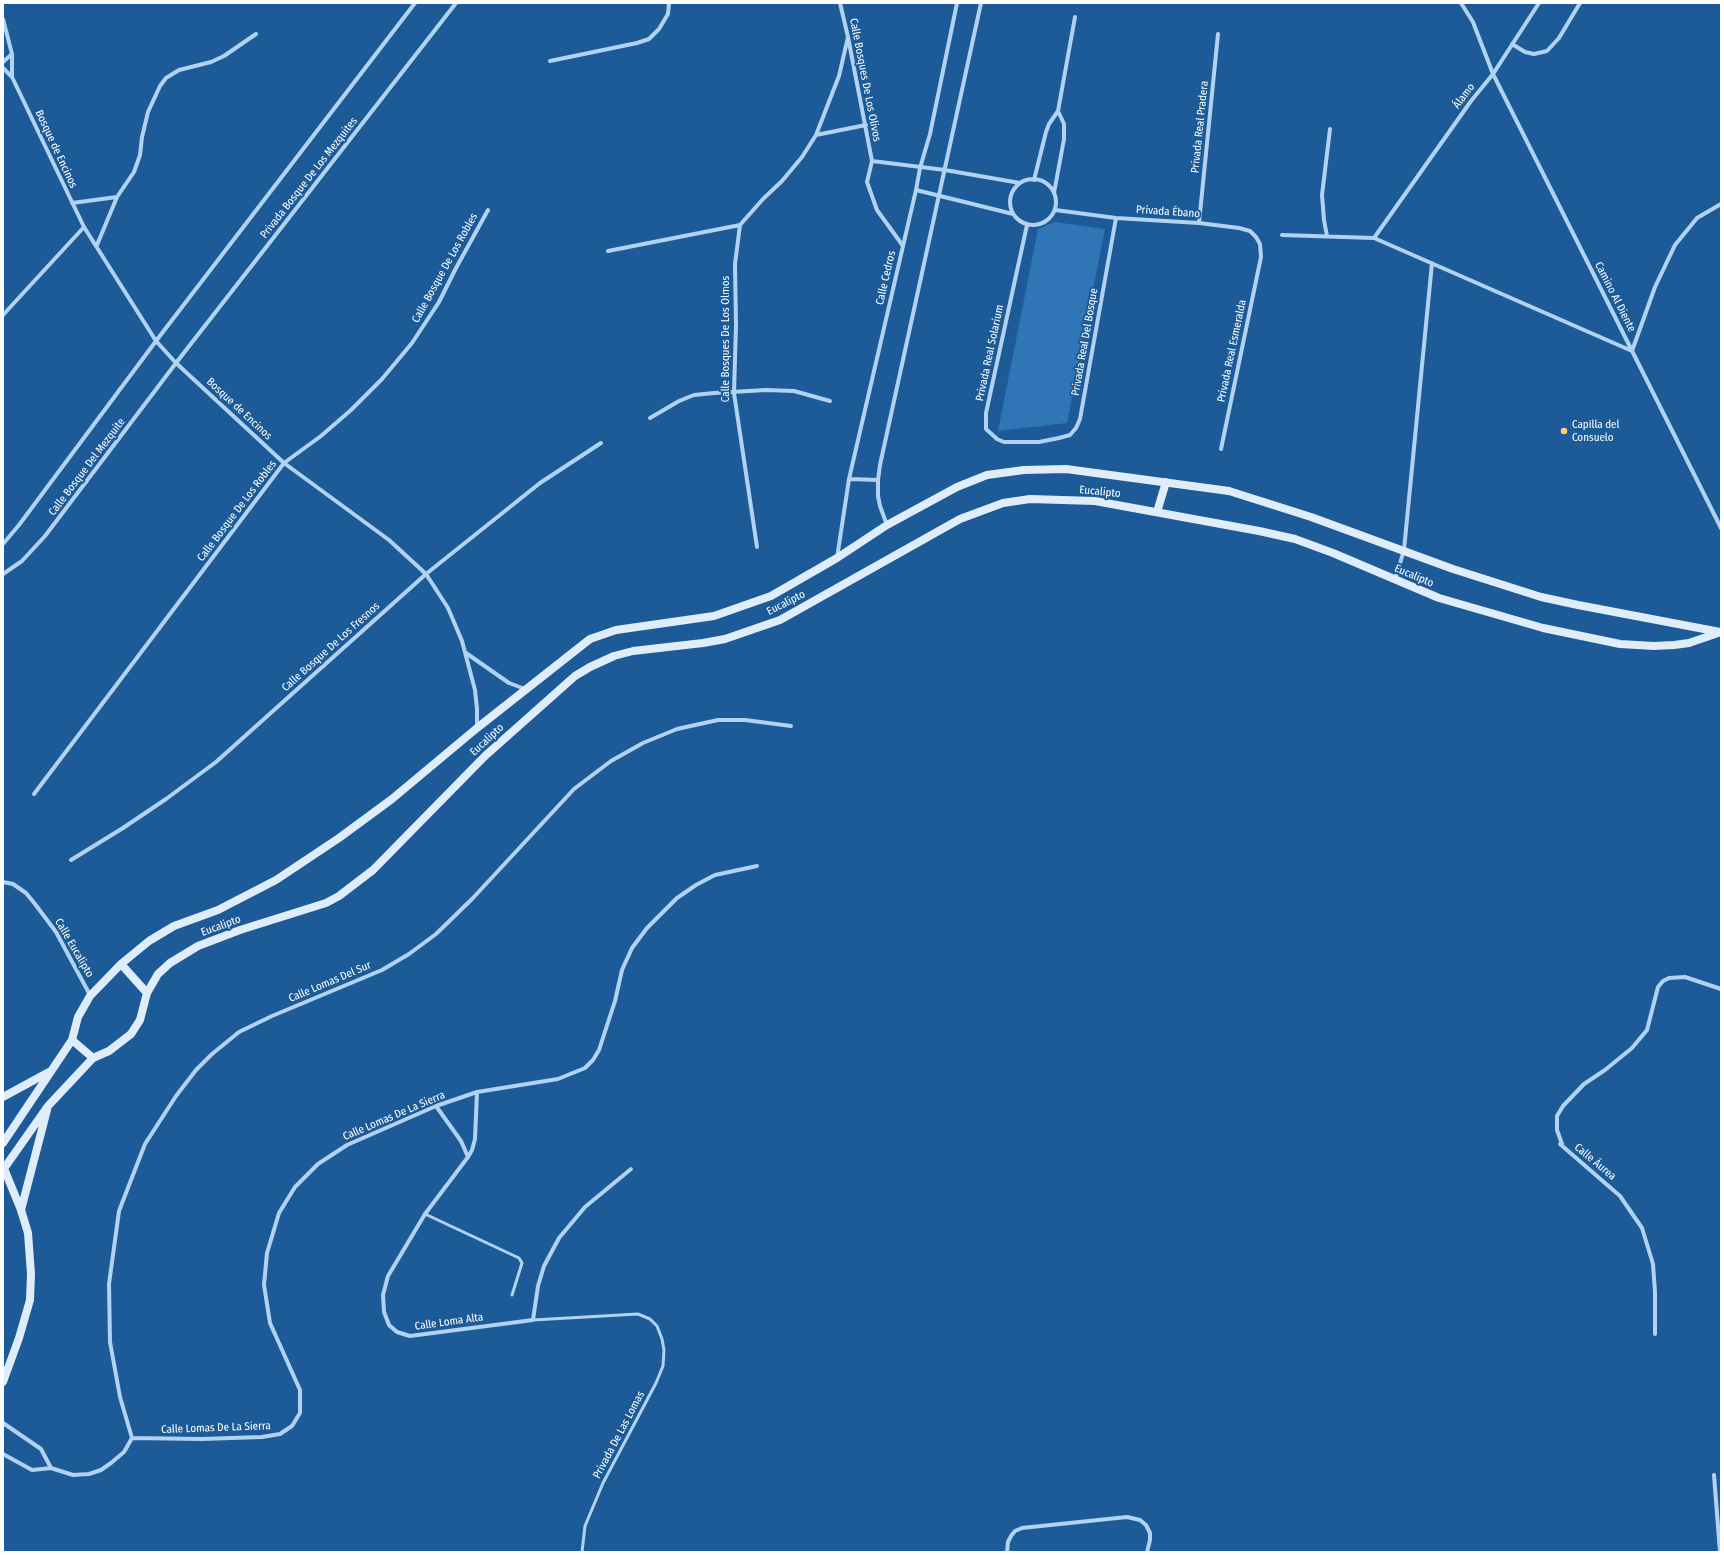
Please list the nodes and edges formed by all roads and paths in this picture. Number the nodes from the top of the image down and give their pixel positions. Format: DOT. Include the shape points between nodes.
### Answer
graph roads {
  1 [pos="415,3"];
  2 [pos="456,3"];
  3 [pos="669,3"];
  4 [pos="840,3"];
  5 [pos="956,3"];
  6 [pos="981,3"];
  7 [pos="1461,3"];
  8 [pos="1539,3"];
  9 [pos="1580,3"];
  10 [pos="1074,17"];
  11 [pos="3,19"];
  12 [pos="256,34"];
  13 [pos="1218,34"];
  14 [pos="848,37"];
  15 [pos="1512,44"];
  16 [pos="12,54"];
  17 [pos="550,61"];
  18 [pos="3,62"];
  19 [pos="3,68"];
  20 [pos="1493,74"];
  21 [pos="12,77"];
  22 [pos="1058,111"];
  23 [pos="866,125"];
  24 [pos="1330,129"];
  25 [pos="816,135"];
  26 [pos="872,161"];
  27 [pos="920,168"];
  28 [pos="945,170"];
  29 [pos="1034,180"];
  30 [pos="1020,183"];
  31 [pos="916,190"];
  32 [pos="1054,193"];
  33 [pos="940,195"];
  34 [pos="117,197"];
  35 [pos="72,203"];
  36 [pos="1721,204"];
  37 [pos="488,210"];
  38 [pos="1054,210"];
  39 [pos="1013,214"];
  40 [pos="1116,218"];
  41 [pos="1199,223"];
  42 [pos="740,225"];
  43 [pos="1027,225"];
  44 [pos="84,227"];
  45 [pos="1282,235"];
  46 [pos="1327,236"];
  47 [pos="1374,238"];
  48 [pos="97,245"];
  49 [pos="903,246"];
  50 [pos="608,251"];
  51 [pos="1261,257"];
  52 [pos="1432,263"];
  53 [pos="3,315"];
  54 [pos="156,341"];
  55 [pos="1632,351"];
  56 [pos="176,363"];
  57 [pos="734,393"];
  58 [pos="830,401"];
  59 [pos="650,418"];
  60 [pos="1039,442"];
  61 [pos="601,443"];
  62 [pos="1221,449"];
  63 [pos="284,464"];
  64 [pos="849,479"];
  65 [pos="878,480"];
  66 [pos="1166,482"];
  67 [pos="1157,512"];
  68 [pos="887,526"];
  69 [pos="1721,528"];
  70 [pos="3,544"];
  71 [pos="756,547"];
  72 [pos="1404,550"];
  73 [pos="837,558"];
  74 [pos="3,574"];
  75 [pos="426,574"];
  76 [pos="1395,580"];
  77 [pos="1721,632"];
  78 [pos="466,652"];
  79 [pos="525,689"];
  80 [pos="791,726"];
  81 [pos="476,728"];
  82 [pos="34,794"];
  83 [pos="71,860"];
  84 [pos="757,866"];
  85 [pos="3,882"];
  86 [pos="121,964"];
  87 [pos="1721,989"];
  88 [pos="147,993"];
  89 [pos="90,996"];
  90 [pos="72,1040"];
  91 [pos="93,1058"];
  92 [pos="52,1071"];
  93 [pos="477,1092"];
  94 [pos="3,1097"];
  95 [pos="48,1106"];
  96 [pos="436,1106"];
  97 [pos="3,1143"];
  98 [pos="468,1157"];
  99 [pos="3,1168"];
  100 [pos="631,1169"];
  101 [pos="21,1210"];
  102 [pos="425,1214"];
  103 [pos="512,1295"];
  104 [pos="533,1320"];
  105 [pos="657,1326"];
  106 [pos="1655,1334"];
  107 [pos="3,1382"];
  108 [pos="3,1422"];
  109 [pos="132,1438"];
  110 [pos="3,1454"];
  111 [pos="51,1468"];
  112 [pos="1714,1475"];
  113 [pos="582,1552"];
  114 [pos="1007,1552"];
  115 [pos="1147,1552"];
  116 [pos="1720,1552"];
  1 -- 54 [label="street, Privada Bosque De Los Mezquites"];
  2 -- 56 [label="street, Privada Bosque De Los Mezquites"];
  3 -- 17 [label="street" via="668,14 659,29 648,39 637,44"];
  4 -- 14 [label="street, Calle Bosques De Los Olivos"];
  5 -- 27 [label="street, Calle Cedros" via="930,134"];
  6 -- 28 [label="street"];
  7 -- 20 [label="street, Camino Al Diente" via="1473,22"];
  8 -- 15 [label="street, Álamo"];
  9 -- 15 [label="street" via="1560,38 1547,51 1534,54"];
  10 -- 22 [label="street"];
  11 -- 16 [label="street, Bosque de Encinos"];
  12 -- 34 [label="street" via="224,56 179,70 166,78 148,112 134,172"];
  13 -- 41 [label="street, Privada Real Pradera"];
  14 -- 23 [label="street, Calle Bosques De Los Olivos"];
  14 -- 25 [label="street" via="839,76"];
  15 -- 20 [label="street, Álamo"];
  16 -- 18 [label="street"];
  16 -- 21 [label="street, Bosque de Encinos"];
  19 -- 21 [label="street, Bosque de Encinos"];
  20 -- 47 [label="street, Álamo"];
  20 -- 55 [label="street, Camino Al Diente"];
  21 -- 35 [label="street, Bosque de Encinos"];
  22 -- 29 [label="street" via="1046,132"];
  22 -- 32 [label="street" via="1064,124 1064,139"];
  23 -- 25 [label="street"];
  23 -- 26 [label="street, Calle Bosques De Los Olivos"];
  24 -- 46 [label="street" via="1322,195"];
  25 -- 42 [label="street" via="782,181"];
  26 -- 27 [label="street"];
  26 -- 49 [label="street" via="867,182 871,196"];
  27 -- 28 [label="street"];
  27 -- 31 [label="street, Calle Cedros"];
  28 -- 30 [label="street"];
  28 -- 33 [label="street"];
  29 -- 30 [label="street"];
  29 -- 32 [label="street" via="1041,180 1049,185"];
  30 -- 39 [label="street" via="1010,197"];
  31 -- 33 [label="street"];
  31 -- 49 [label="street, Calle Cedros"];
  32 -- 38 [label="street"];
  33 -- 39 [label="street"];
  33 -- 65 [label="street"];
  34 -- 35 [label="street"];
  34 -- 48 [label="street"];
  35 -- 44 [label="street, Bosque de Encinos"];
  36 -- 55 [label="street" via="1697,218 1675,245 1655,287"];
  37 -- 63 [label="street, Calle Bosque De Los Robles" via="439,302 412,343 382,379 351,410"];
  38 -- 40 [label="street, Privada Ébano"];
  38 -- 43 [label="street" via="1048,219 1038,225"];
  39 -- 43 [label="street"];
  40 -- 41 [label="street, Privada Ébano"];
  40 -- 60 [label="street, Privada Real Del Bosque" via="1079,422 1070,435"];
  41 -- 51 [label="street, Privada Ébano" via="1250,231 1260,244"];
  42 -- 50 [label="street"];
  42 -- 57 [label="street, Calle Bosques De Los Olmos" via="735,264"];
  43 -- 60 [label="street, Privada Real Solarium" via="986,413 986,429 1004,442"];
  44 -- 48 [label="street, Bosque de Encinos"];
  44 -- 53 [label="street"];
  45 -- 46 [label="street"];
  46 -- 47 [label="street"];
  47 -- 52 [label="street"];
  48 -- 54 [label="street, Bosque de Encinos"];
  49 -- 64 [label="street, Calle Cedros"];
  51 -- 62 [label="street, Privada Real Esmeralda"];
  52 -- 55 [label="street"];
  52 -- 72 [label="street"];
  54 -- 56 [label="street, Bosque de Encinos"];
  54 -- 70 [label="street, Calle Bosque Del Mezquite"];
  55 -- 69 [label="street, Camino Al Diente"];
  56 -- 63 [label="street, Bosque de Encinos"];
  56 -- 74 [label="street, Calle Bosque Del Mezquite" via="45,536 22,561"];
  57 -- 58 [label="street" via="794,391"];
  57 -- 59 [label="street" via="694,395 678,401"];
  57 -- 71 [label="street, Calle Bosques De Los Olmos"];
  61 -- 75 [label="street, Calle Bosque De Los Fresnos" via="540,483"];
  63 -- 75 [label="street, Bosque de Encinos" via="389,540"];
  63 -- 82 [label="street, Calle Bosque De Los Robles"];
  64 -- 65 [label="street"];
  64 -- 73 [label="street, Calle Cedros"];
  65 -- 68 [label="street" via="880,506"];
  66 -- 67 [label="street"];
  66 -- 68 [label="street, Eucalipto" via="1066,469 1002,472 957,487"];
  66 -- 72 [label="street, Eucalipto" via="1229,491"];
  67 -- 76 [label="street, Eucalipto" via="1295,539"];
  67 -- 88 [label="street, Eucalipto" via="1095,501 1030,499 1003,503 960,519 780,620 725,639 632,651 606,659 576,676 548,699 485,756 404,840 360,881 326,903 198,946 170,963 158,974"];
  68 -- 73 [label="street, Eucalipto"];
  72 -- 76 [label="street"];
  72 -- 77 [label="street, Eucalipto" via="1453,569 1541,596"];
  73 -- 79 [label="street, Eucalipto" via="771,596 714,616 616,630 590,639"];
  75 -- 78 [label="street, Bosque de Encinos" via="448,608"];
  75 -- 83 [label="street, Calle Bosque De Los Fresnos" via="216,762 166,799"];
  76 -- 77 [label="street, Eucalipto" via="1439,598 1543,628 1620,644 1674,645 1689,643"];
  78 -- 79 [label="street" via="509,683"];
  78 -- 81 [label="street, Bosque de Encinos" via="475,690"];
  79 -- 81 [label="street, Eucalipto"];
  80 -- 109 [label="street, Calle Lomas Del Sur" via="745,720 718,720 677,729 643,743 611,761 574,789 436,934 382,970 239,1032 196,1070 145,1144 119,1211 109,1284 110,1342 120,1398"];
  81 -- 86 [label="street, Eucalipto" via="392,798 276,880 218,910 174,926"];
  84 -- 93 [label="street, Calle Lomas De La Sierra" via="715,875 696,885 677,898 647,928 632,948 622,970 599,1050 585,1068 558,1079"];
  85 -- 89 [label="street, Calle Eucalipto" via="13,884 26,893 48,921"];
  86 -- 88 [label="street"];
  86 -- 89 [label="street, Eucalipto"];
  87 -- 106 [label="street, Calle Áurea" via="1685,978 1669,978 1663,981 1658,987 1647,1030 1627,1053 1584,1084 1557,1116 1560,1144 1620,1196 1642,1228 1653,1264"];
  88 -- 91 [label="street, Eucalipto" via="140,1020 131,1034 109,1051"];
  89 -- 90 [label="street, Eucalipto" via="78,1016"];
  90 -- 91 [label="street"];
  90 -- 92 [label="street, Eucalipto"];
  91 -- 95 [label="street, Eucalipto"];
  92 -- 94 [label="street"];
  92 -- 97 [label="street, Eucalipto"];
  93 -- 96 [label="street, Calle Lomas De La Sierra"];
  93 -- 98 [label="street, Calle Loma Alta" via="475,1139"];
  95 -- 99 [label="street, Eucalipto"];
  95 -- 101 [label="street"];
  96 -- 98 [label="street" via="461,1141"];
  96 -- 109 [label="street, Calle Lomas De La Sierra" via="347,1145 318,1164 295,1187 279,1213 266,1253 264,1285 270,1323 300,1390 300,1413 292,1426 280,1434 262,1437"];
  98 -- 102 [label="street, Calle Loma Alta"];
  99 -- 101 [label="street"];
  100 -- 104 [label="street" via="585,1207 559,1238 544,1266"];
  101 -- 107 [label="street" via="28,1233 30,1300"];
  102 -- 103 [label="lane" via="519,1258 522,1263"];
  102 -- 104 [label="street, Calle Loma Alta" via="388,1276 383,1295 384,1312 389,1325 396,1332 410,1336"];
  104 -- 105 [label="lane, Calle Loma Alta" via="638,1314 650,1319"];
  105 -- 113 [label="lane, Privada De Las Lomas" via="664,1350 663,1366 600,1490 585,1526"];
  108 -- 111 [label="street" via="41,1449"];
  109 -- 111 [label="street" via="124,1452 101,1470 73,1475"];
  110 -- 111 [label="street" via="32,1470"];
  112 -- 116 [label="street"];
  114 -- 115 [label="street" via="1011,1536 1022,1528 1127,1517 1140,1520 1146,1525 1150,1533"];
}
